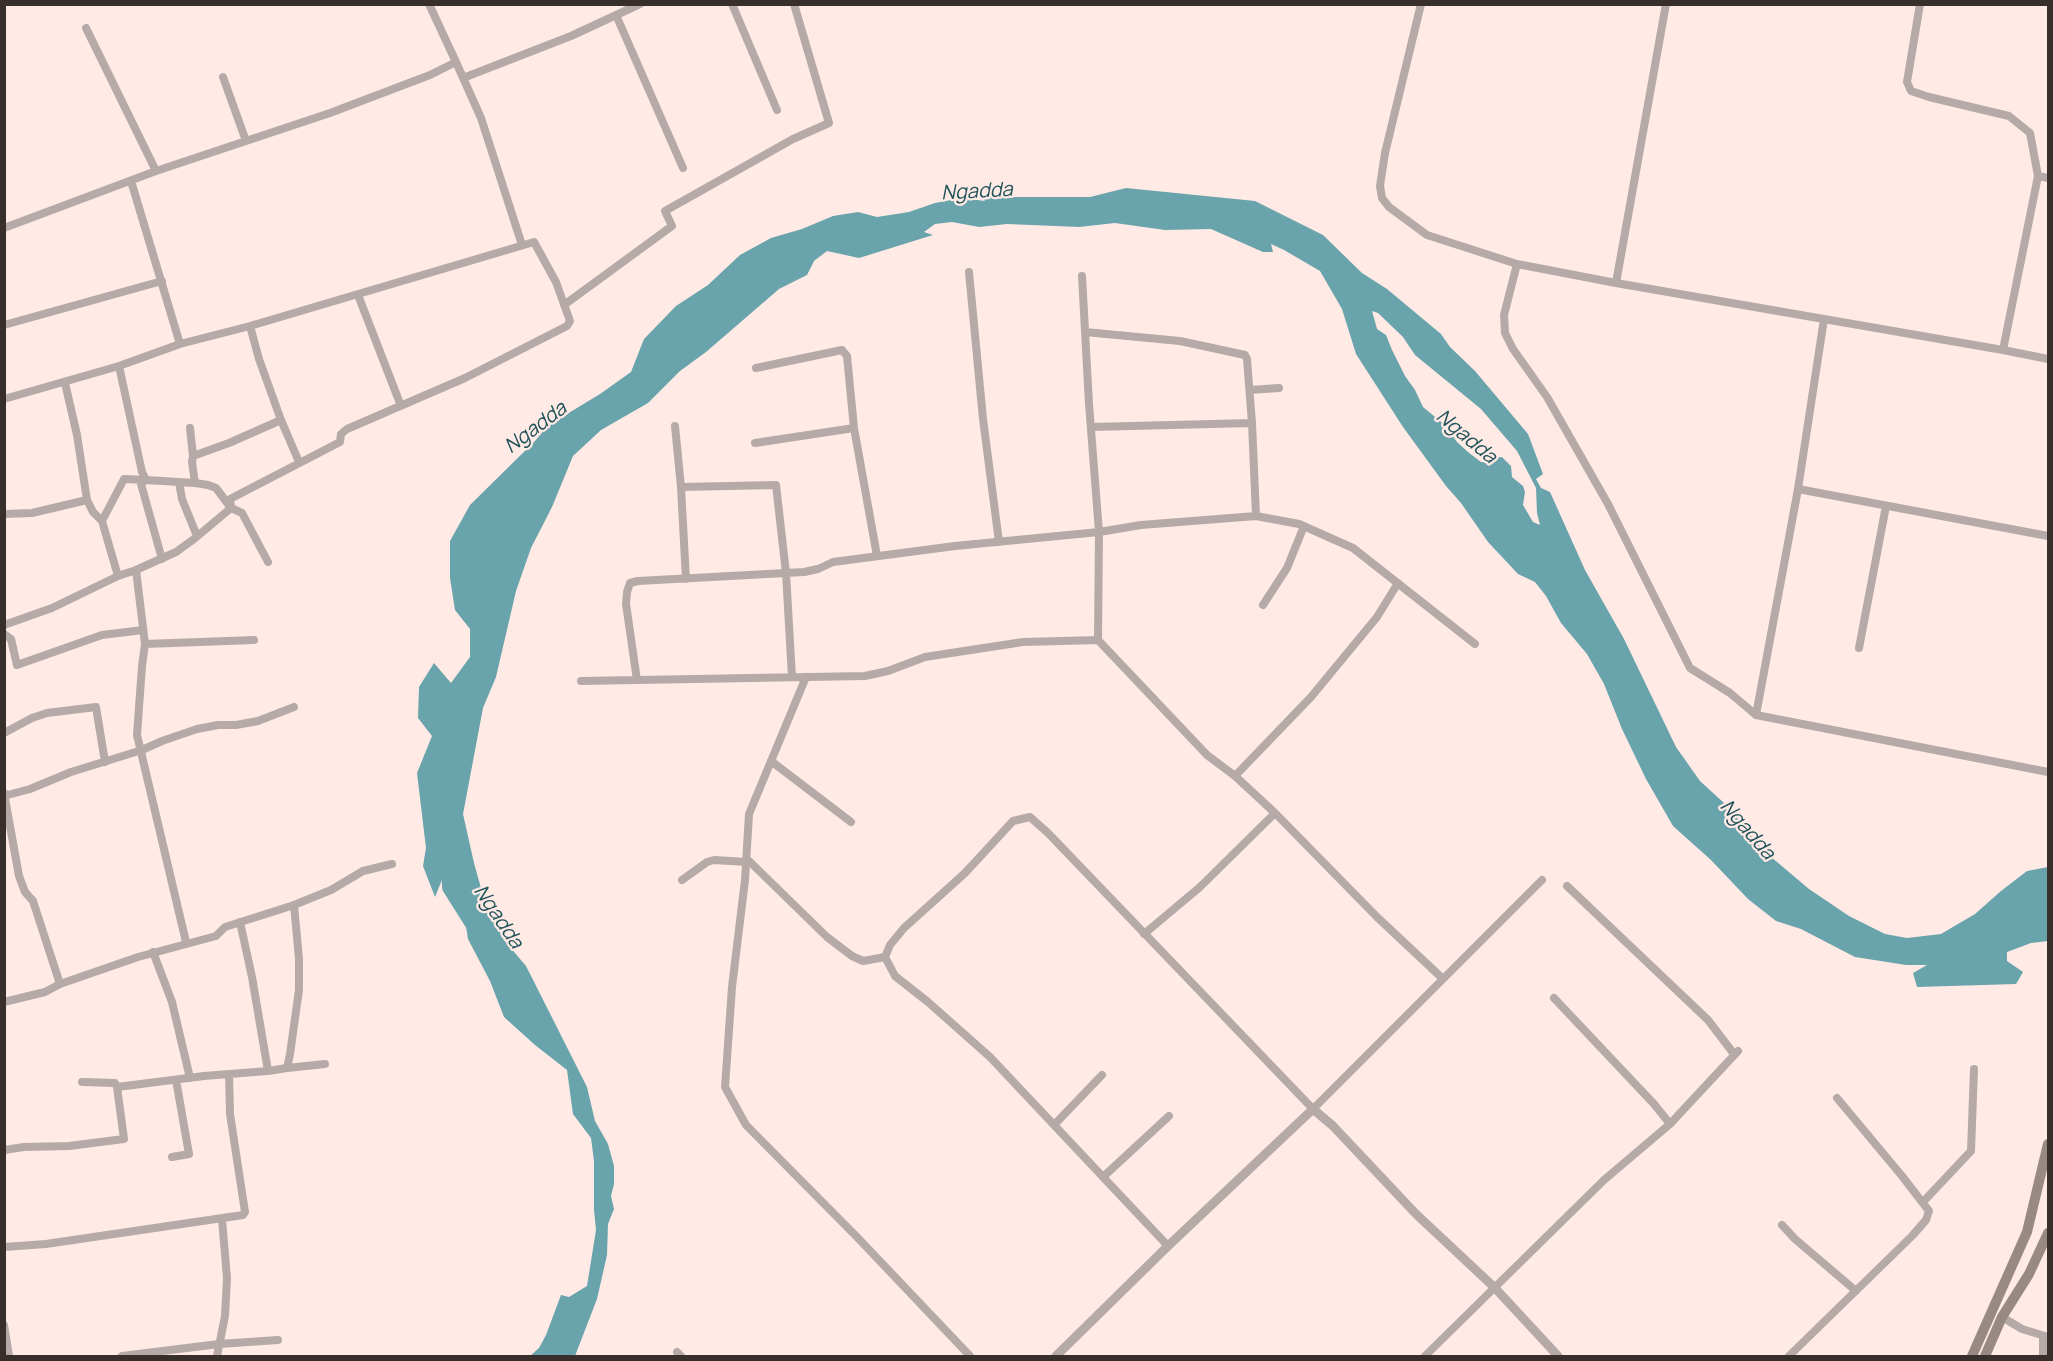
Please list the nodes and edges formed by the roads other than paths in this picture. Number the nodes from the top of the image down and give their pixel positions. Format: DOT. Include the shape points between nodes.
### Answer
graph roads {
  1 [pos="429,4"];
  2 [pos="640,4"];
  3 [pos="732,4"];
  4 [pos="794,4"];
  5 [pos="1421,4"];
  6 [pos="1666,4"];
  7 [pos="1920,4"];
  8 [pos="616,15"];
  9 [pos="86,28"];
  10 [pos="456,62"];
  11 [pos="223,77"];
  12 [pos="463,78"];
  13 [pos="777,110"];
  14 [pos="246,141"];
  15 [pos="683,168"];
  16 [pos="156,171"];
  17 [pos="2038,176"];
  18 [pos="2049,178"];
  19 [pos="131,181"];
  20 [pos="4,228"];
  21 [pos="522,245"];
  22 [pos="1517,264"];
  23 [pos="969,272"];
  24 [pos="1082,276"];
  25 [pos="162,281"];
  26 [pos="1617,283"];
  27 [pos="358,295"];
  28 [pos="564,305"];
  29 [pos="1824,319"];
  30 [pos="4,326"];
  31 [pos="250,326"];
  32 [pos="1085,333"];
  33 [pos="180,344"];
  34 [pos="2003,350"];
  35 [pos="2049,359"];
  36 [pos="119,366"];
  37 [pos="756,368"];
  38 [pos="65,383"];
  39 [pos="1279,388"];
  40 [pos="1250,390"];
  41 [pos="4,399"];
  42 [pos="401,406"];
  43 [pos="280,420"];
  44 [pos="1252,423"];
  45 [pos="675,426"];
  46 [pos="1091,427"];
  47 [pos="190,428"];
  48 [pos="854,428"];
  49 [pos="755,443"];
  50 [pos="193,456"];
  51 [pos="300,462"];
  52 [pos="146,480"];
  53 [pos="178,482"];
  54 [pos="195,483"];
  55 [pos="681,487"];
  56 [pos="1798,489"];
  57 [pos="87,500"];
  58 [pos="1886,506"];
  59 [pos="231,508"];
  60 [pos="4,514"];
  61 [pos="1256,516"];
  62 [pos="102,521"];
  63 [pos="1304,526"];
  64 [pos="1099,532"];
  65 [pos="197,536"];
  66 [pos="2049,536"];
  67 [pos="999,542"];
  68 [pos="877,556"];
  69 [pos="162,559"];
  70 [pos="268,562"];
  71 [pos="136,570"];
  72 [pos="786,573"];
  73 [pos="117,576"];
  74 [pos="686,579"];
  75 [pos="1398,583"];
  76 [pos="1263,605"];
  77 [pos="4,625"];
  78 [pos="143,630"];
  79 [pos="4,634"];
  80 [pos="254,640"];
  81 [pos="1098,640"];
  82 [pos="146,644"];
  83 [pos="1475,644"];
  84 [pos="1860,648"];
  85 [pos="792,677"];
  86 [pos="806,677"];
  87 [pos="637,680"];
  88 [pos="581,681"];
  89 [pos="294,707"];
  90 [pos="1756,715"];
  91 [pos="4,733"];
  92 [pos="142,750"];
  93 [pos="105,762"];
  94 [pos="771,762"];
  95 [pos="2049,772"];
  96 [pos="1235,776"];
  97 [pos="5,795"];
  98 [pos="1275,813"];
  99 [pos="851,822"];
  100 [pos="747,861"];
  101 [pos="392,864"];
  102 [pos="682,880"];
  103 [pos="1542,880"];
  104 [pos="1568,886"];
  105 [pos="294,905"];
  106 [pos="240,922"];
  107 [pos="1144,934"];
  108 [pos="186,942"];
  109 [pos="153,952"];
  110 [pos="885,957"];
  111 [pos="1442,978"];
  112 [pos="60,984"];
  113 [pos="1554,998"];
  114 [pos="4,1002"];
  115 [pos="325,1064"];
  116 [pos="288,1068"];
  117 [pos="1974,1069"];
  118 [pos="268,1071"];
  119 [pos="229,1074"];
  120 [pos="1102,1075"];
  121 [pos="189,1078"];
  122 [pos="176,1080"];
  123 [pos="82,1082"];
  124 [pos="117,1087"];
  125 [pos="1837,1098"];
  126 [pos="1312,1109"];
  127 [pos="1169,1116"];
  128 [pos="1670,1124"];
  129 [pos="1054,1125"];
  130 [pos="2049,1144"];
  131 [pos="4,1150"];
  132 [pos="172,1157"];
  133 [pos="1103,1177"];
  134 [pos="1923,1202"];
  135 [pos="222,1219"];
  136 [pos="1782,1225"];
  137 [pos="2049,1233"];
  138 [pos="1168,1246"];
  139 [pos="4,1247"];
  140 [pos="1495,1288"];
  141 [pos="1857,1291"];
  142 [pos="2002,1317"];
  143 [pos="4,1326"];
  144 [pos="2046,1337"];
  145 [pos="278,1340"];
  146 [pos="219,1344"];
  147 [pos="9,1356"];
  148 [pos="122,1356"];
  149 [pos="217,1356"];
  150 [pos="970,1356"];
  151 [pos="1056,1356"];
  152 [pos="1425,1356"];
  153 [pos="1558,1356"];
  154 [pos="1789,1356"];
  155 [pos="1972,1356"];
  156 [pos="1985,1356"];
  157 [pos="2043,1356"];
  1 -- 10 [label="street"];
  2 -- 8 [label="street"];
  3 -- 13 [label="street"];
  4 -- 28 [label="street" via="829,123 666,211 672,226"];
  5 -- 22 [label="street" via="1384,153 1382,198 1427,235"];
  6 -- 26 [label="street"];
  7 -- 17 [label="street" via="1907,81 1911,91 2009,116 2030,133"];
  8 -- 12 [label="street"];
  8 -- 15 [label="street"];
  9 -- 16 [label="street"];
  10 -- 12 [label="street"];
  10 -- 14 [label="street" via="330,113"];
  11 -- 14 [label="street"];
  12 -- 21 [label="street" via="481,118"];
  14 -- 16 [label="street"];
  16 -- 19 [label="street"];
  17 -- 18 [label="street"];
  17 -- 34 [label="street"];
  19 -- 20 [label="street"];
  19 -- 25 [label="street"];
  21 -- 27 [label="street"];
  21 -- 28 [label="street" via="534,242"];
  22 -- 26 [label="street"];
  22 -- 90 [label="street" via="1504,315 1505,333 1513,349 1547,397 1608,504 1690,668"];
  23 -- 67 [label="street"];
  24 -- 32 [label="street"];
  25 -- 30 [label="street"];
  25 -- 33 [label="street"];
  26 -- 29 [label="street"];
  27 -- 31 [label="street"];
  27 -- 42 [label="street"];
  28 -- 42 [label="street" via="570,321 567,326"];
  29 -- 34 [label="street"];
  29 -- 56 [label="street"];
  31 -- 33 [label="street"];
  31 -- 43 [label="street"];
  32 -- 40 [label="street" via="1180,341 1240,353 1247,359"];
  32 -- 46 [label="street"];
  33 -- 36 [label="street"];
  34 -- 35 [label="street"];
  36 -- 38 [label="street"];
  36 -- 52 [label="street"];
  37 -- 48 [label="street" via="842,350 847,356"];
  38 -- 41 [label="street"];
  38 -- 57 [label="street"];
  39 -- 40 [label="street"];
  40 -- 44 [label="street"];
  42 -- 51 [label="street" via="353,426 341,434 340,442"];
  43 -- 50 [label="street"];
  43 -- 51 [label="street"];
  44 -- 46 [label="street"];
  44 -- 61 [label="street"];
  45 -- 55 [label="street"];
  46 -- 64 [label="street"];
  47 -- 50 [label="street"];
  48 -- 49 [label="street"];
  48 -- 68 [label="street"];
  50 -- 54 [label="street"];
  51 -- 59 [label="street" via="230,499"];
  52 -- 53 [label="street"];
  52 -- 62 [label="street" via="124,479"];
  52 -- 69 [label="street" via="141,484"];
  53 -- 54 [label="street"];
  53 -- 65 [label="street"];
  54 -- 59 [label="street" via="216,488"];
  55 -- 72 [label="street" via="776,484"];
  55 -- 74 [label="street"];
  56 -- 58 [label="street"];
  56 -- 90 [label="street"];
  57 -- 60 [label="street" via="32,513"];
  57 -- 62 [label="street"];
  58 -- 66 [label="street"];
  58 -- 84 [label="street"];
  59 -- 65 [label="street"];
  59 -- 70 [label="street" via="242,513"];
  61 -- 63 [label="street"];
  61 -- 64 [label="street"];
  62 -- 73 [label="street"];
  63 -- 75 [label="street" via="1353,548"];
  63 -- 76 [label="street" via="1287,568"];
  64 -- 67 [label="street"];
  64 -- 81 [label="street"];
  65 -- 69 [label="street"];
  67 -- 68 [label="street"];
  68 -- 72 [label="street"];
  69 -- 71 [label="street"];
  71 -- 73 [label="street"];
  71 -- 78 [label="street"];
  72 -- 74 [label="street"];
  72 -- 85 [label="street"];
  73 -- 77 [label="street" via="52,608"];
  74 -- 87 [label="street" via="630,584 626,604"];
  75 -- 83 [label="street"];
  75 -- 96 [label="street" via="1377,616 1311,696"];
  78 -- 79 [label="street" via="102,635 18,665 11,639"];
  78 -- 82 [label="street"];
  80 -- 82 [label="street"];
  81 -- 86 [label="street" via="1023,642 925,657 865,676"];
  81 -- 96 [label="street" via="1207,755"];
  82 -- 92 [label="street" via="137,735"];
  85 -- 86 [label="street"];
  85 -- 87 [label="street"];
  86 -- 94 [label="street"];
  87 -- 88 [label="street"];
  89 -- 92 [label="street" via="258,721 197,729"];
  90 -- 95 [label="street"];
  91 -- 93 [label="street" via="32,718 96,707"];
  92 -- 93 [label="street"];
  92 -- 108 [label="street"];
  93 -- 97 [label="street"];
  94 -- 99 [label="street"];
  94 -- 100 [label="street" via="749,814"];
  96 -- 98 [label="street"];
  97 -- 112 [label="street" via="19,876 33,901"];
  98 -- 107 [label="street" via="1200,887"];
  98 -- 111 [label="street"];
  100 -- 102 [label="street" via="707,862"];
  100 -- 110 [label="street" via="826,938 863,961"];
  100 -- 150 [label="street" via="725,1087 746,1125"];
  101 -- 105 [label="street" via="363,871"];
  103 -- 111 [label="street"];
  104 -- 128 [label="street" via="1708,1020 1736,1052"];
  105 -- 106 [label="street"];
  105 -- 116 [label="street" via="299,990"];
  106 -- 108 [label="street" via="225,927 216,936"];
  106 -- 118 [label="street"];
  107 -- 110 [label="street" via="1030,817 1013,821 965,873 904,928"];
  107 -- 126 [label="street"];
  108 -- 109 [label="street"];
  109 -- 112 [label="street"];
  109 -- 121 [label="street" via="172,1002"];
  110 -- 129 [label="street" via="895,976 990,1057"];
  111 -- 126 [label="street"];
  112 -- 114 [label="street" via="45,992"];
  113 -- 128 [label="street"];
  115 -- 116 [label="street"];
  116 -- 118 [label="street"];
  117 -- 134 [label="street" via="1971,1152"];
  118 -- 119 [label="street"];
  119 -- 121 [label="street"];
  119 -- 135 [label="street" via="230,1113 245,1212"];
  120 -- 129 [label="street"];
  121 -- 122 [label="street"];
  122 -- 124 [label="street"];
  122 -- 132 [label="street" via="189,1154"];
  123 -- 124 [label="street" via="115,1083"];
  124 -- 131 [label="street" via="124,1139"];
  125 -- 134 [label="street"];
  126 -- 138 [label="street"];
  126 -- 140 [label="street"];
  127 -- 133 [label="street"];
  128 -- 140 [label="street" via="1604,1180"];
  129 -- 133 [label="street"];
  130 -- 155 [label="main road" via="2027,1232"];
  133 -- 138 [label="street"];
  134 -- 141 [label="street" via="1929,1211 1926,1220"];
  135 -- 139 [label="street"];
  135 -- 146 [label="street" via="227,1278"];
  136 -- 141 [label="street"];
  137 -- 142 [label="main road"];
  138 -- 151 [label="street"];
  140 -- 152 [label="street"];
  140 -- 153 [label="street"];
  141 -- 154 [label="street"];
  142 -- 144 [label="street"];
  142 -- 156 [label="main road"];
  143 -- 147 [label="street"];
  144 -- 157 [label="street"];
  145 -- 146 [label="street"];
  146 -- 148 [label="street"];
  146 -- 149 [label="street"];
}
